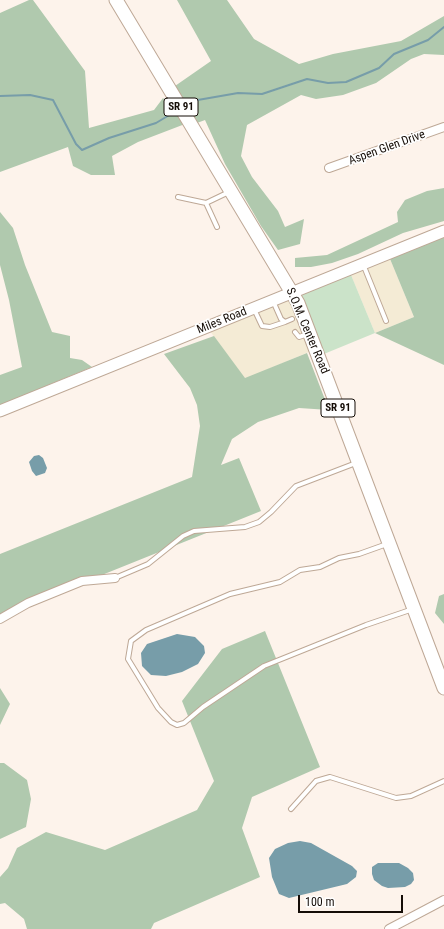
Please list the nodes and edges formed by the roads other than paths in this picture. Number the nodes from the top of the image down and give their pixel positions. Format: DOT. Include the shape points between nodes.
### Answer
graph roads {
  1 [pos="116,0"];
  2 [pos="444,127"];
  3 [pos="329,168"];
  4 [pos="231,191"];
  5 [pos="178,197"];
  6 [pos="206,203"];
  7 [pos="217,227"];
  8 [pos="444,231"];
  9 [pos="363,264"];
  10 [pos="293,293"];
  11 [pos="273,301"];
  12 [pos="254,309"];
  13 [pos="298,317"];
  14 [pos="386,321"];
  15 [pos="285,322"];
  16 [pos="292,326"];
  17 [pos="295,332"];
  18 [pos="310,333"];
  19 [pos="0,410"];
  20 [pos="358,462"];
  21 [pos="389,543"];
  22 [pos="115,578"];
  23 [pos="413,609"];
  24 [pos="0,619"];
  25 [pos="444,688"];
  26 [pos="444,781"];
  27 [pos="291,809"];
  28 [pos="444,900"];
  29 [pos="389,929"];
  1 -- 4 [label="main road, S.O.M. Center Road / SR 91"];
  2 -- 3 [label="street, Aspen Glen Drive"];
  4 -- 6 [label="lane"];
  4 -- 10 [label="main road, S.O.M. Center Road / SR 91"];
  5 -- 6 [label="lane"];
  6 -- 7 [label="lane"];
  8 -- 9 [label="main road, Miles Road"];
  9 -- 10 [label="main road, Miles Road"];
  9 -- 14 [label="lane"];
  10 -- 11 [label="main road, Miles Road"];
  10 -- 13 [label="main road, S.O.M. Center Road / SR 91"];
  11 -- 12 [label="main road, Miles Road"];
  11 -- 15 [label="lane"];
  12 -- 15 [label="lane" via="262,326 270,327"];
  12 -- 19 [label="main road, Miles Road"];
  13 -- 15 [label="lane"];
  13 -- 16 [label="lane" via="291,320"];
  13 -- 18 [label="main road, S.O.M. Center Road / SR 91"];
  17 -- 18 [label="lane" via="299,337"];
  18 -- 20 [label="main road, S.O.M. Center Road / SR 91"];
  20 -- 21 [label="main road, S.O.M. Center Road / SR 91"];
  20 -- 22 [label="lane" via="296,486 259,522 245,528 194,531 183,536 148,564"];
  21 -- 23 [label="main road, S.O.M. Center Road / SR 91"];
  21 -- 23 [label="lane" via="339,558 320,567 300,570 280,582 230,594 146,630 131,642 128,658 158,708 171,722 178,725 264,666"];
  22 -- 24 [label="street" via="82,581 28,603"];
  23 -- 25 [label="main road, S.O.M. Center Road / SR 91"];
  26 -- 27 [label="lane" via="411,796 396,798 330,777 316,781"];
  28 -- 29 [label="street"];
}
